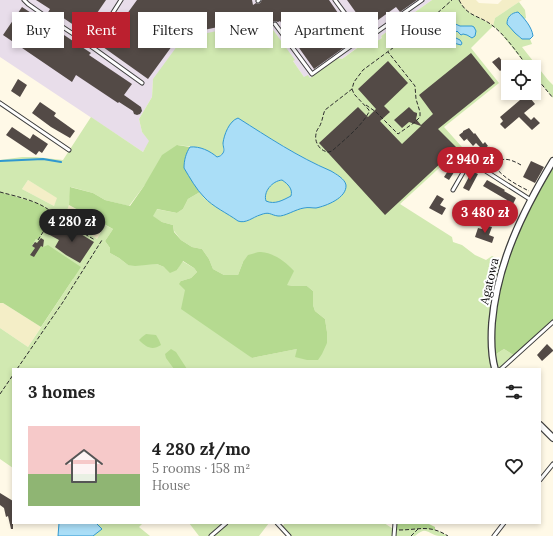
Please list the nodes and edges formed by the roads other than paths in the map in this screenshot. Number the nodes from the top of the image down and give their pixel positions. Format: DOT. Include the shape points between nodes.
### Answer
graph roads {
  1 [pos="24,0"];
  2 [pos="121,0"];
  3 [pos="335,0"];
  4 [pos="422,0"];
  5 [pos="39,12"];
  6 [pos="113,12"];
  7 [pos="344,12"];
  8 [pos="275,24"];
  9 [pos="378,31"];
  10 [pos="281,32"];
  11 [pos="92,48"];
  12 [pos="293,48"];
  13 [pos="348,48"];
  14 [pos="142,83"];
  15 [pos="0,103"];
  16 [pos="69,150"];
  17 [pos="553,161"];
  18 [pos="453,190"];
  19 [pos="531,200"];
  20 [pos="553,322"];
  21 [pos="495,368"];
  22 [pos="501,368"];
  23 [pos="541,426"];
  24 [pos="552,436"];
  25 [pos="553,464"];
  26 [pos="541,479"];
  27 [pos="225,524"];
  28 [pos="278,524"];
  29 [pos="395,524"];
  30 [pos="503,524"];
  31 [pos="211,536"];
  32 [pos="289,536"];
  33 [pos="394,536"];
  34 [pos="494,536"];
  1 -- 5 [label="lane"];
  2 -- 6 [label="lane"];
  3 -- 7 [label="lane"];
  4 -- 9 [label="lane"];
  8 -- 10 [label="lane"];
  11 -- 14 [label="lane"];
  12 -- 13 [label="lane" via="312,74"];
  15 -- 16 [label="lane"];
  17 -- 19 [label="street, Agatowa"];
  18 -- 19 [label="lane" via="468,164 473,163"];
  19 -- 21 [label="street, Agatowa" via="510,244 495,299 492,331"];
  20 -- 22 [label="lane"];
  23 -- 24 [label="street"];
  25 -- 26 [label="lane"];
  27 -- 31 [label="lane"];
  28 -- 32 [label="lane"];
  29 -- 33 [label="lane"];
  30 -- 34 [label="lane"];
}
